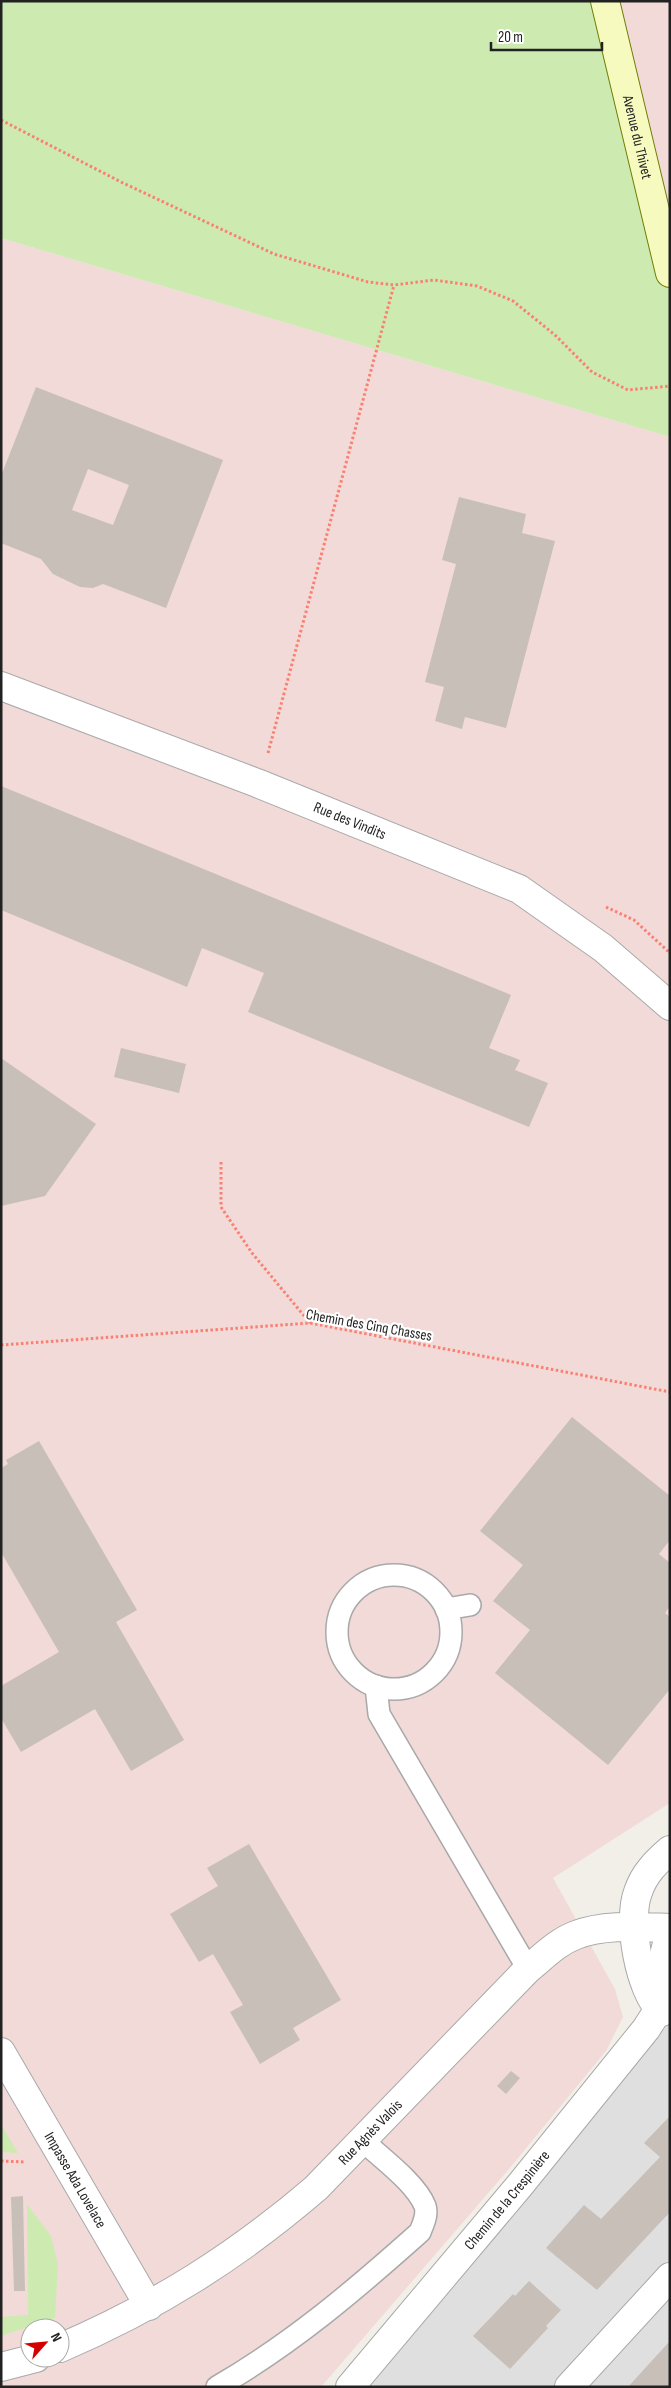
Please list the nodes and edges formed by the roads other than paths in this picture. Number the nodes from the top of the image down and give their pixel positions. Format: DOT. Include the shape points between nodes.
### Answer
graph roads {
  1 [pos="605,1"];
  2 [pos="670,273"];
  3 [pos="1,686"];
  4 [pos="670,1006"];
  5 [pos="470,1605"];
  6 [pos="446,1609"];
  7 [pos="376,1686"];
  8 [pos="670,1850"];
  9 [pos="634,1927"];
  10 [pos="670,1930"];
  11 [pos="528,1969"];
  12 [pos="664,2014"];
  13 [pos="1,2052"];
  14 [pos="362,2140"];
  15 [pos="670,2277"];
  16 [pos="150,2306"];
  17 [pos="70,2343"];
  18 [pos="20,2362"];
  19 [pos="1,2367"];
  20 [pos="217,2387"];
  21 [pos="350,2387"];
  22 [pos="569,2387"];
  1 -- 2 [label="main road, Avenue du Thivet"];
  3 -- 4 [label="street, Rue des Vindits" via="258,784 519,889 603,948"];
  5 -- 6 [label="lane"];
  6 -- 7 [label="lane" via="451,1627 449,1646 442,1662 430,1676 414,1686 395,1689"];
  6 -- 7 [label="lane" via="437,1594 424,1583 408,1576 391,1574 373,1578 347,1599 337,1631 339,1648 346,1663 360,1677"];
  7 -- 11 [label="lane" via="379,1714"];
  8 -- 9 [label="street" via="654,1863 638,1892"];
  9 -- 10 [label="street, Rue Agnès Valois"];
  9 -- 11 [label="street, Rue Agnès Valois" via="576,1935 554,1947"];
  9 -- 12 [label="street" via="643,1983"];
  10 -- 12 [label="street, Chemin de la Crespinière" via="665,1951"];
  11 -- 14 [label="street, Rue Agnès Valois"];
  12 -- 21 [label="street, Chemin de la Crespinière" via="642,2034"];
  13 -- 16 [label="street, Impasse Ada Lovelace"];
  14 -- 16 [label="street, Rue Agnès Valois" via="316,2188 278,2220"];
  14 -- 20 [label="lane" via="408,2184 426,2207 426,2219 420,2232 327,2314"];
  15 -- 22 [label="street"];
  16 -- 17 [label="street, Rue Agnès Valois"];
  18 -- 19 [label="street"];
}
